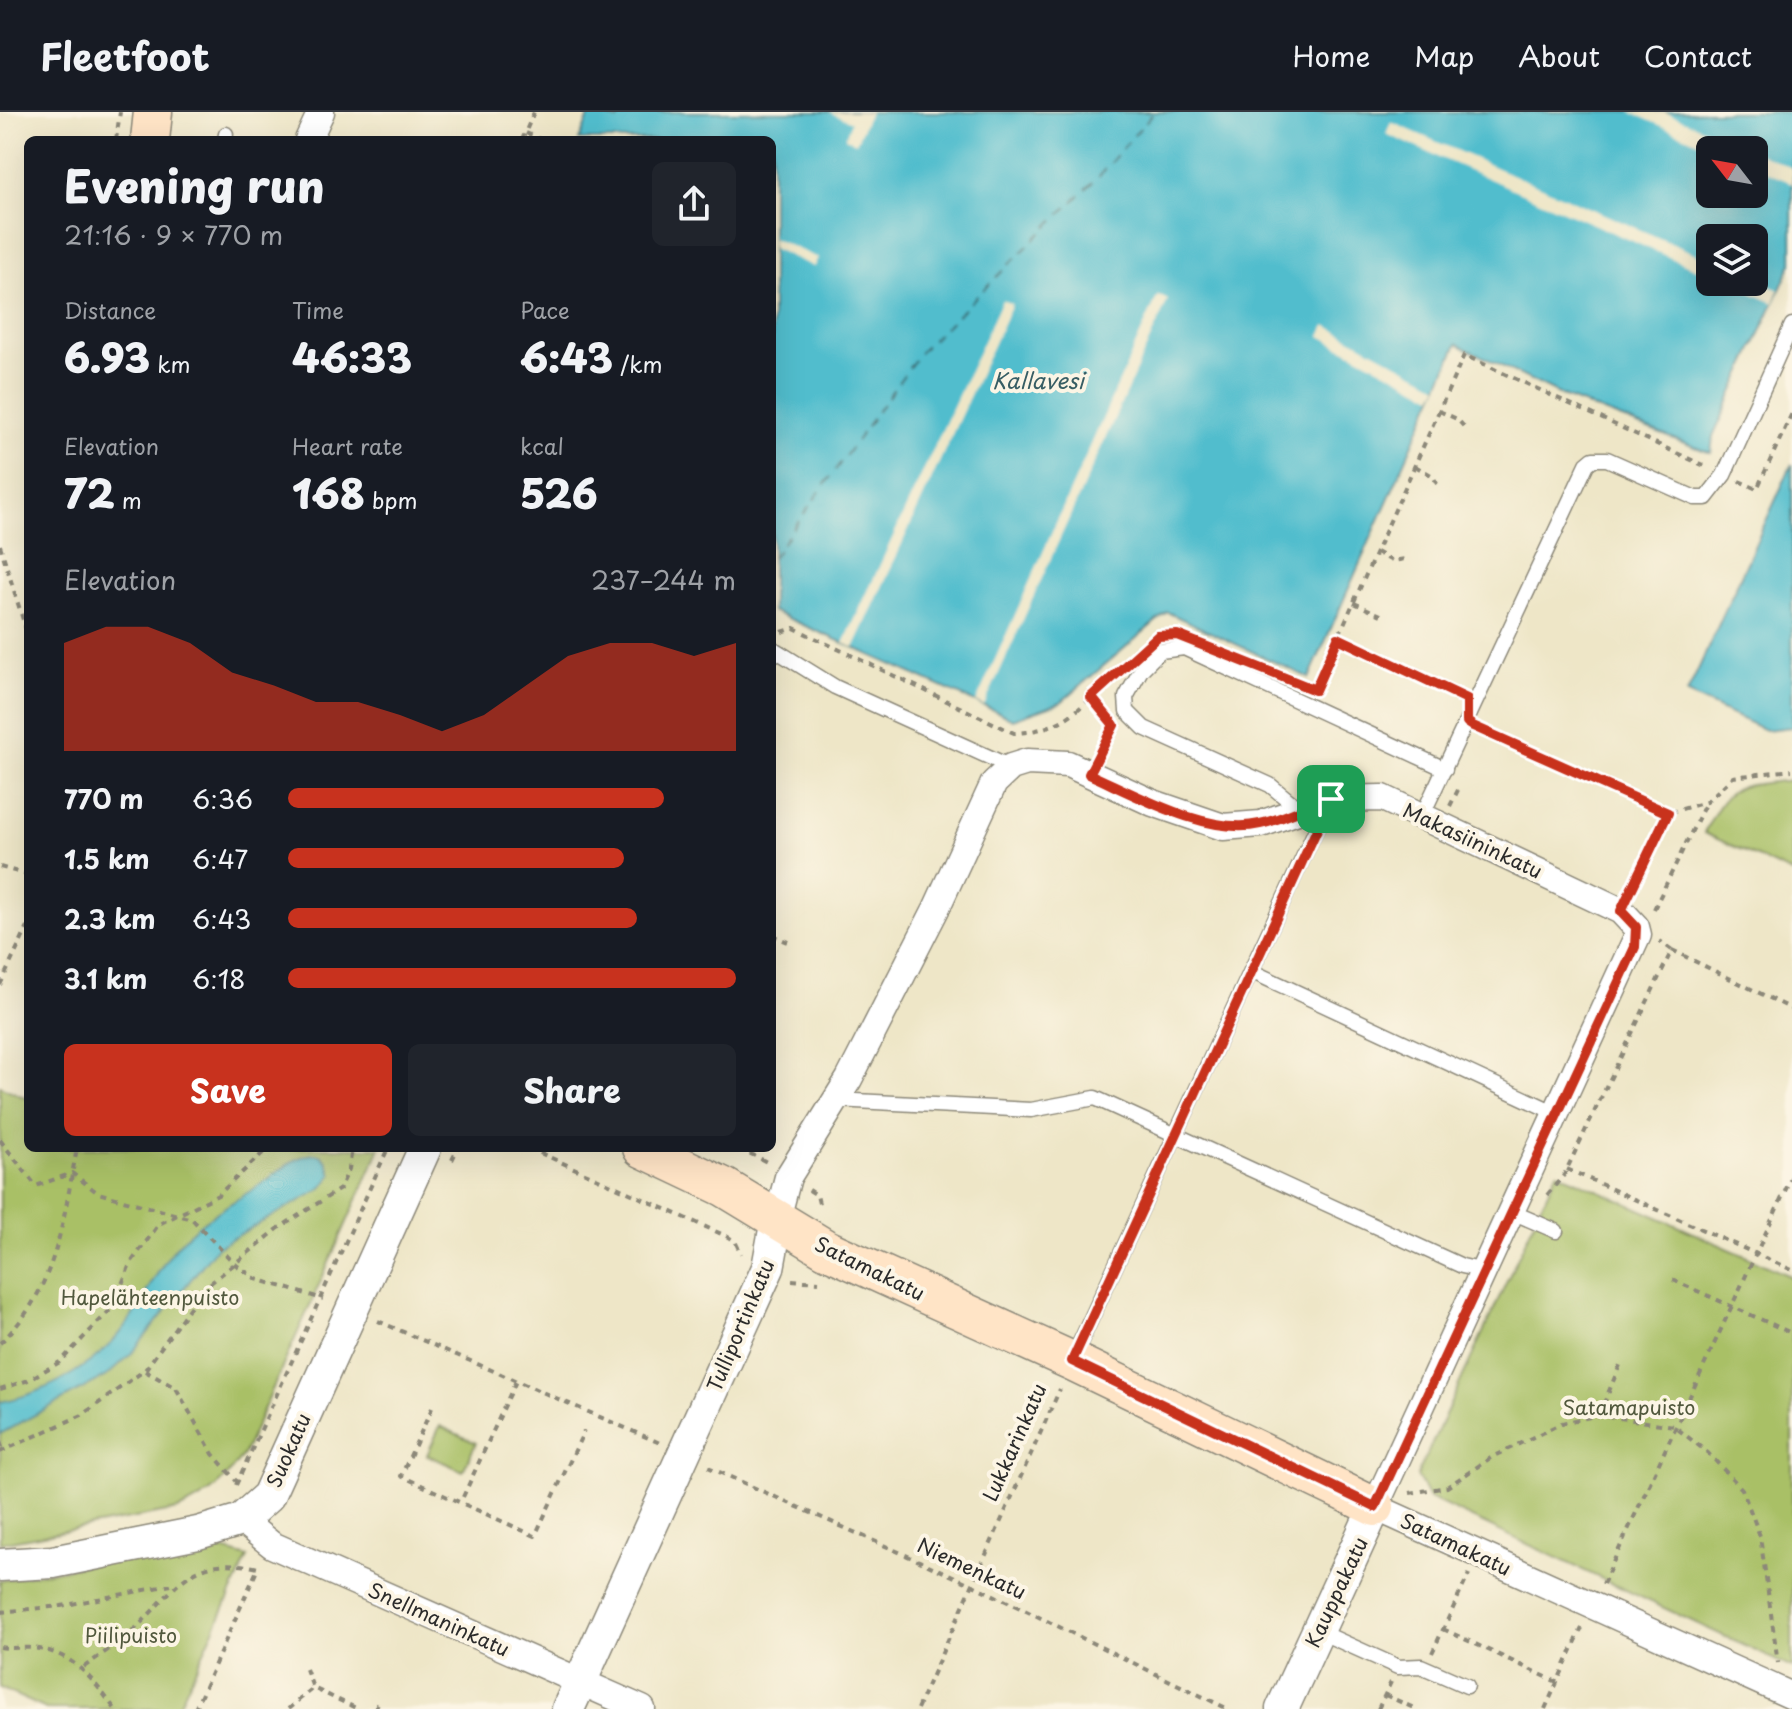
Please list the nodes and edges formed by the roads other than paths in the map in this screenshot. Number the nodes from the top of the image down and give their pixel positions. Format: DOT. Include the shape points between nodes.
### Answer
graph roads {
  1 [pos="153,112"];
  2 [pos="321,112"];
  3 [pos="150,136"];
  4 [pos="310,136"];
  5 [pos="1792,325"];
  6 [pos="776,650"];
  7 [pos="1445,769"];
  8 [pos="1006,770"];
  9 [pos="1331,799"];
  10 [pos="1298,808"];
  11 [pos="1422,816"];
  12 [pos="1621,911"];
  13 [pos="1253,972"];
  14 [pos="836,1100"];
  15 [pos="1558,1114"];
  16 [pos="1178,1134"];
  17 [pos="423,1152"];
  18 [pos="650,1152"];
  19 [pos="1512,1212"];
  20 [pos="777,1219"];
  21 [pos="1556,1231"];
  22 [pos="1485,1271"];
  23 [pos="1072,1361"];
  24 [pos="1389,1501"];
  25 [pos="241,1520"];
  26 [pos="0,1565"];
  27 [pos="1318,1631"];
  28 [pos="1467,1686"];
  29 [pos="574,1695"];
  30 [pos="1792,1696"];
  31 [pos="642,1709"];
  32 [pos="1282,1709"];
  1 -- 3 [label="main road"];
  2 -- 4 [label="street"];
  5 -- 7 [label="lane" via="1711,493 1700,499 1607,459 1587,464"];
  6 -- 8 [label="lane" via="835,687"];
  7 -- 10 [label="lane" via="1184,648 1160,651 1141,670 1126,697 1127,711 1144,728 1270,785"];
  7 -- 11 [label="lane"];
  8 -- 10 [label="street, Makasiininkatu" via="1027,762 1068,764 1153,803 1223,827 1261,824"];
  8 -- 14 [label="street, Tulliportinkatu"];
  9 -- 10 [label="street, Makasiininkatu"];
  9 -- 11 [label="street, Makasiininkatu" via="1383,798"];
  9 -- 13 [label="lane"];
  11 -- 12 [label="street, Makasiininkatu"];
  12 -- 15 [label="street, Kauppakatu" via="1636,927 1635,947"];
  13 -- 15 [label="lane"];
  13 -- 16 [label="lane"];
  14 -- 16 [label="lane" via="1031,1110 1095,1098"];
  14 -- 20 [label="street, Tulliportinkatu" via="788,1177"];
  15 -- 19 [label="street, Kauppakatu"];
  16 -- 22 [label="lane" via="1462,1266"];
  16 -- 23 [label="lane"];
  17 -- 25 [label="street, Suokatu" via="268,1496"];
  18 -- 20 [label="main road, Satamakatu"];
  19 -- 21 [label="lane"];
  19 -- 22 [label="street, Kauppakatu"];
  20 -- 23 [label="main road, Satamakatu" via="826,1249"];
  20 -- 29 [label="street, Tulliportinkatu" via="768,1268"];
  22 -- 24 [label="street, Kauppakatu"];
  23 -- 24 [label="main road, Satamakatu"];
  24 -- 27 [label="street, Kauppakatu"];
  24 -- 30 [label="street, Satamakatu" via="1592,1607"];
  25 -- 26 [label="street, Suokatu" via="53,1562"];
  25 -- 29 [label="street, Snellmaninkatu" via="272,1545"];
  27 -- 28 [label="lane" via="1398,1667 1425,1668"];
  27 -- 32 [label="street, Kauppakatu"];
  29 -- 31 [label="street, Snellmaninkatu"];
}
